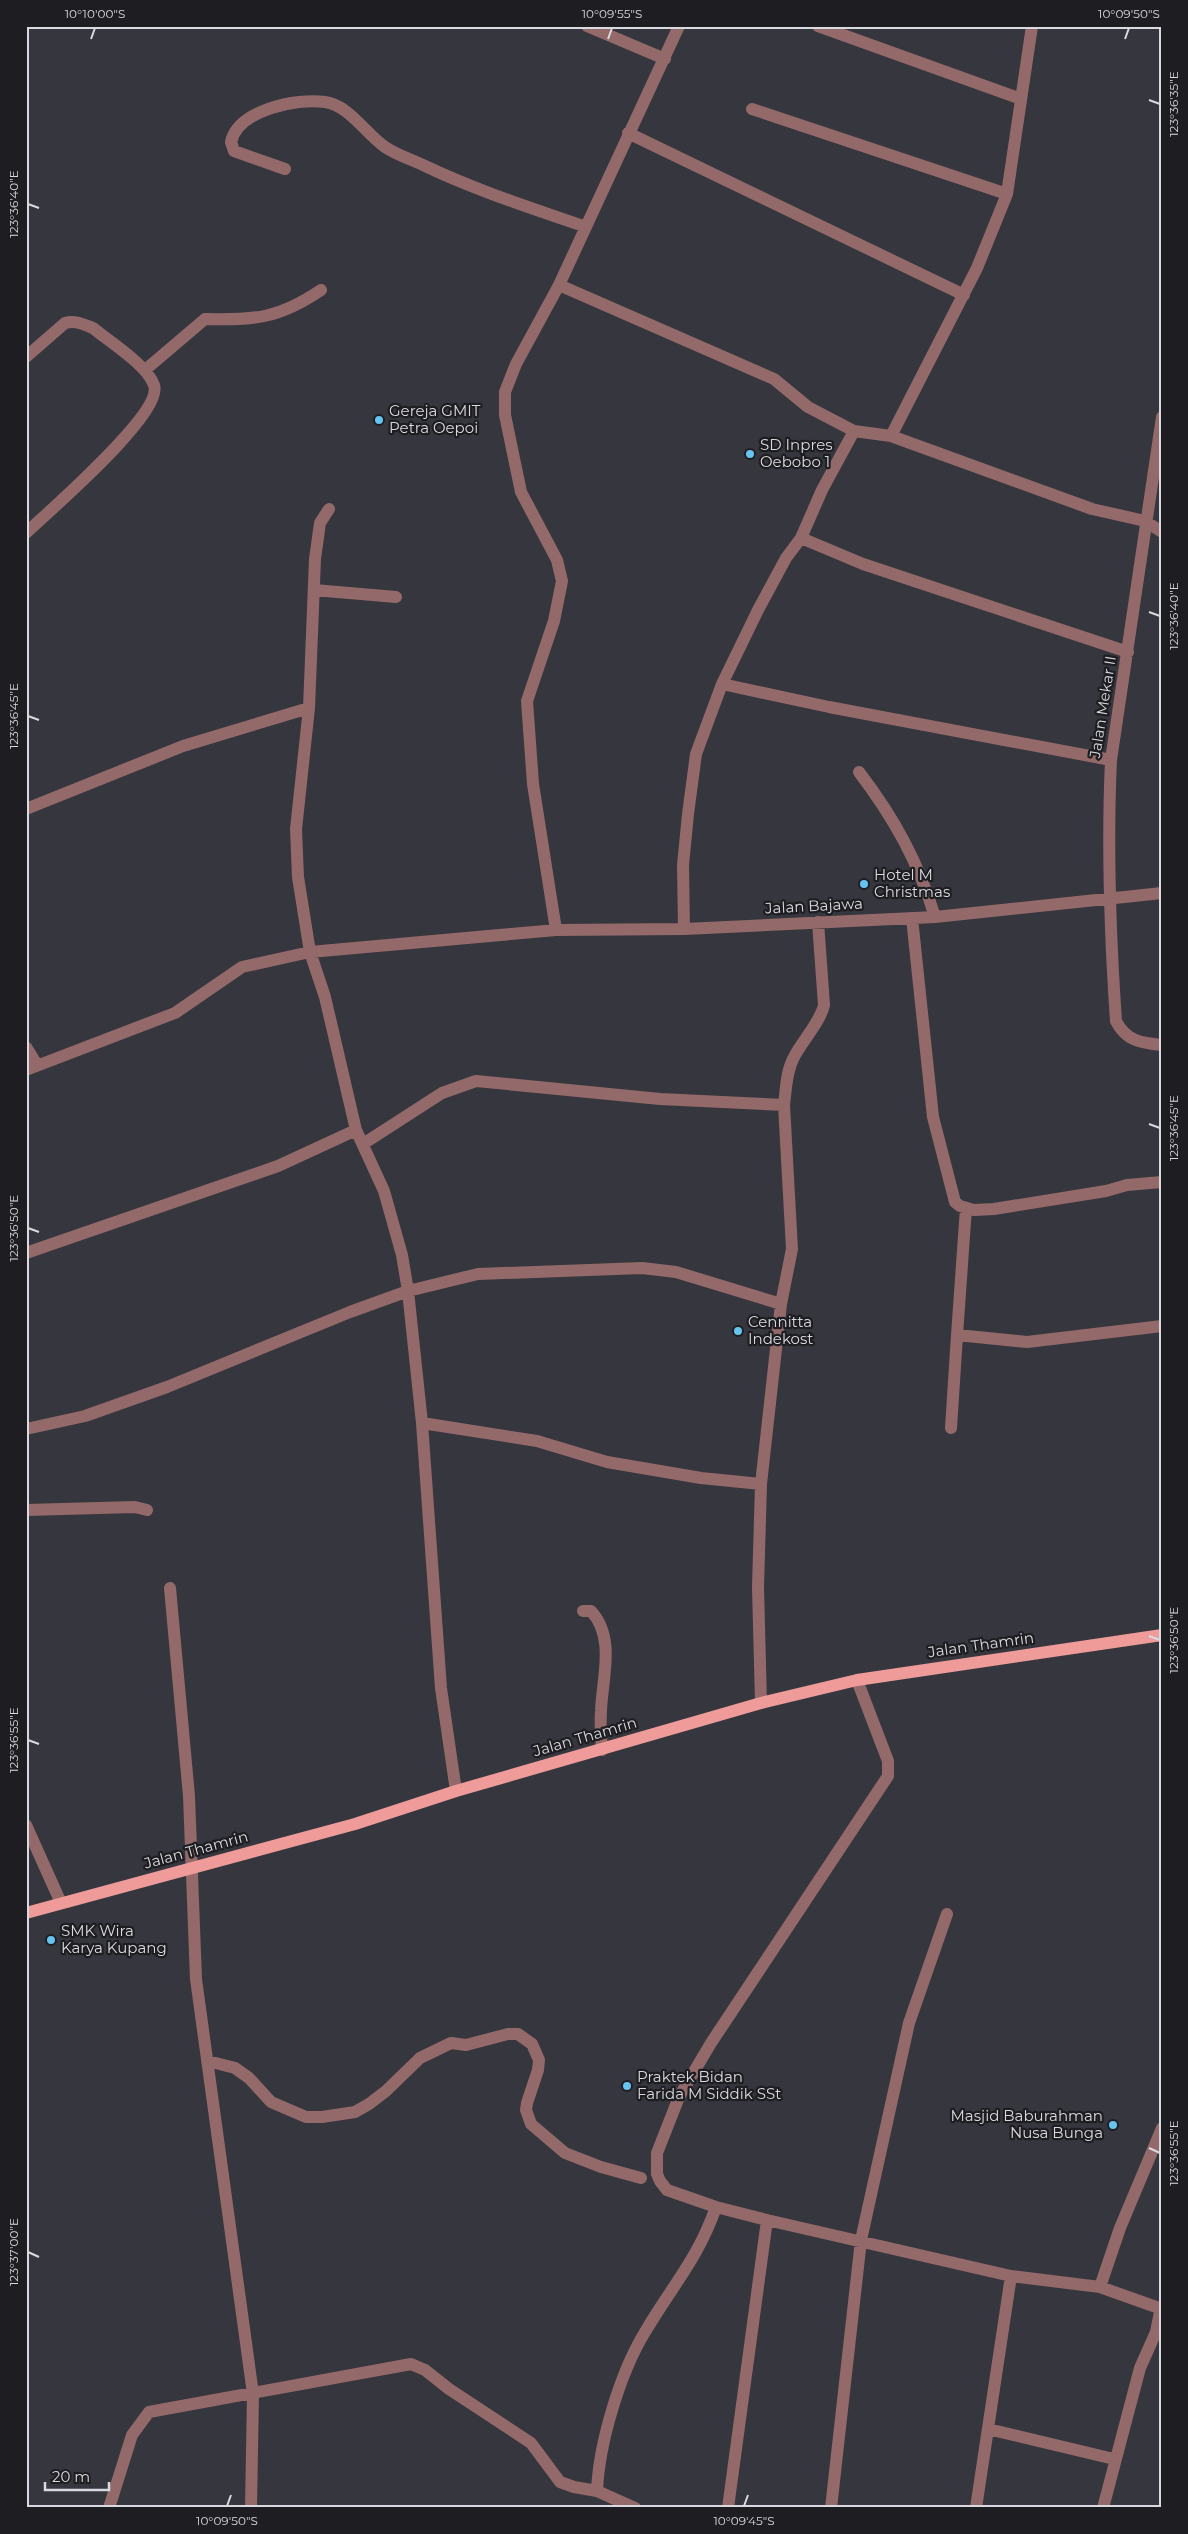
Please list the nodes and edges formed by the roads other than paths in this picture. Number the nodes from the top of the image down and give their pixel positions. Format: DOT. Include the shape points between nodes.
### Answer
graph roads {
  1 [pos="588,26"];
  2 [pos="679,26"];
  3 [pos="818,26"];
  4 [pos="1032,26"];
  5 [pos="665,59"];
  6 [pos="1021,99"];
  7 [pos="752,109"];
  8 [pos="628,133"];
  9 [pos="286,169"];
  10 [pos="1007,194"];
  11 [pos="586,227"];
  12 [pos="559,285"];
  13 [pos="321,290"];
  14 [pos="964,295"];
  15 [pos="26,356"];
  16 [pos="145,370"];
  17 [pos="1162,417"];
  18 [pos="854,431"];
  19 [pos="891,436"];
  20 [pos="328,509"];
  21 [pos="1144,522"];
  22 [pos="1162,532"];
  23 [pos="26,533"];
  24 [pos="801,538"];
  25 [pos="314,590"];
  26 [pos="396,598"];
  27 [pos="1128,652"];
  28 [pos="722,684"];
  29 [pos="309,708"];
  30 [pos="1111,760"];
  31 [pos="859,772"];
  32 [pos="26,809"];
  33 [pos="1162,893"];
  34 [pos="1110,898"];
  35 [pos="934,917"];
  36 [pos="912,918"];
  37 [pos="818,922"];
  38 [pos="684,929"];
  39 [pos="556,930"];
  40 [pos="310,952"];
  41 [pos="1162,1045"];
  42 [pos="26,1047"];
  43 [pos="32,1067"];
  44 [pos="784,1105"];
  45 [pos="356,1130"];
  46 [pos="362,1144"];
  47 [pos="1162,1182"];
  48 [pos="966,1208"];
  49 [pos="26,1253"];
  50 [pos="408,1291"];
  51 [pos="781,1304"];
  52 [pos="1162,1326"];
  53 [pos="957,1335"];
  54 [pos="422,1423"];
  55 [pos="951,1428"];
  56 [pos="26,1429"];
  57 [pos="761,1484"];
  58 [pos="26,1510"];
  59 [pos="147,1510"];
  60 [pos="170,1588"];
  61 [pos="582,1612"];
  62 [pos="1162,1635"];
  63 [pos="857,1680"];
  64 [pos="761,1704"];
  65 [pos="602,1750"];
  66 [pos="456,1791"];
  67 [pos="26,1825"];
  68 [pos="191,1869"];
  69 [pos="61,1903"];
  70 [pos="26,1913"];
  71 [pos="947,1914"];
  72 [pos="208,2062"];
  73 [pos="1162,2128"];
  74 [pos="641,2178"];
  75 [pos="716,2207"];
  76 [pos="767,2220"];
  77 [pos="861,2240"];
  78 [pos="1011,2276"];
  79 [pos="1100,2287"];
  80 [pos="253,2394"];
  81 [pos="988,2429"];
  82 [pos="1114,2460"];
  83 [pos="597,2491"];
  84 [pos="109,2508"];
  85 [pos="251,2508"];
  86 [pos="635,2508"];
  87 [pos="728,2508"];
  88 [pos="831,2508"];
  89 [pos="976,2508"];
  90 [pos="1103,2508"];
  1 -- 5 [label="street"];
  2 -- 5 [label="street"];
  3 -- 6 [label="street"];
  4 -- 6 [label="street"];
  5 -- 8 [label="street"];
  6 -- 10 [label="street"];
  7 -- 10 [label="street"];
  8 -- 11 [label="street"];
  8 -- 14 [label="street"];
  9 -- 11 [label="street" via="234,150 231,142 235,131 240,124 266,110 287,103 326,102 345,112 394,154 458,182"];
  10 -- 14 [label="street"];
  11 -- 12 [label="street"];
  12 -- 18 [label="street" via="774,379 808,407"];
  12 -- 39 [label="street" via="516,364 505,392 505,415 521,492 557,560 562,581 554,621 528,701 533,784"];
  13 -- 16 [label="street" via="301,304 268,317 205,319"];
  14 -- 19 [label="street"];
  15 -- 16 [label="street" via="64,323 78,322 93,328"];
  16 -- 23 [label="street" via="156,392 149,408 119,444"];
  17 -- 21 [label="street, Jalan Mekar II"];
  18 -- 19 [label="street"];
  18 -- 24 [label="street"];
  19 -- 21 [label="street" via="1092,509"];
  20 -- 25 [label="street" via="320,523"];
  21 -- 22 [label="street"];
  21 -- 27 [label="street, Jalan Mekar II"];
  24 -- 27 [label="street" via="863,564"];
  24 -- 28 [label="street" via="786,558"];
  25 -- 26 [label="street"];
  25 -- 29 [label="street"];
  27 -- 30 [label="street, Jalan Mekar II"];
  28 -- 30 [label="street"];
  28 -- 38 [label="street" via="696,754 683,865"];
  29 -- 32 [label="street" via="183,746"];
  29 -- 40 [label="street" via="296,829 298,877"];
  30 -- 34 [label="street, Jalan Mekar II"];
  31 -- 35 [label="street" via="913,855"];
  33 -- 34 [label="street, Jalan Bajawa"];
  34 -- 35 [label="street, Jalan Bajawa"];
  34 -- 41 [label="street, Jalan Mekar II" via="1116,1021 1128,1037 1140,1043"];
  35 -- 36 [label="street, Jalan Bajawa"];
  36 -- 37 [label="street, Jalan Bajawa"];
  36 -- 48 [label="street" via="933,1117 955,1202"];
  37 -- 38 [label="street, Jalan Bajawa"];
  37 -- 44 [label="street" via="824,1005 793,1060"];
  38 -- 39 [label="street, Jalan Bajawa"];
  39 -- 40 [label="street, Jalan Bajawa"];
  40 -- 43 [label="street, Jalan Bajawa" via="242,966 175,1013"];
  40 -- 45 [label="street" via="325,997"];
  42 -- 43 [label="street"];
  44 -- 46 [label="street" via="660,1099 476,1081 442,1093"];
  44 -- 51 [label="street" via="792,1249"];
  45 -- 46 [label="street"];
  45 -- 49 [label="street" via="278,1166"];
  46 -- 50 [label="street" via="384,1191 402,1255"];
  47 -- 48 [label="street" via="994,1209"];
  48 -- 53 [label="street"];
  50 -- 51 [label="street" via="478,1274 642,1268 676,1272"];
  50 -- 54 [label="street"];
  50 -- 56 [label="street" via="245,1353 167,1387 85,1416"];
  51 -- 57 [label="street"];
  52 -- 53 [label="street" via="1027,1342"];
  53 -- 55 [label="street"];
  54 -- 57 [label="street" via="537,1441 607,1462 701,1478"];
  54 -- 66 [label="street" via="440,1688"];
  57 -- 64 [label="street" via="758,1587"];
  58 -- 59 [label="street"];
  60 -- 68 [label="street" via="189,1796"];
  61 -- 65 [label="street" via="592,1612 605,1637"];
  62 -- 63 [label="main road, Jalan Thamrin"];
  63 -- 64 [label="main road, Jalan Thamrin"];
  63 -- 75 [label="street" via="888,1761 888,1776 711,2043 679,2096 658,2153 657,2174 667,2190"];
  64 -- 65 [label="main road, Jalan Thamrin"];
  65 -- 66 [label="main road, Jalan Thamrin"];
  66 -- 68 [label="main road, Jalan Thamrin" via="355,1824"];
  67 -- 69 [label="street"];
  68 -- 69 [label="main road, Jalan Thamrin"];
  68 -- 72 [label="street" via="196,1979"];
  69 -- 70 [label="main road, Jalan Thamrin"];
  71 -- 77 [label="street" via="909,2023"];
  72 -- 74 [label="street" via="235,2068 277,2105 306,2117 322,2117 355,2112 369,2104 420,2058 451,2043 466,2045 518,2034 532,2044 539,2060 526,2103 531,2124 564,2153"];
  72 -- 80 [label="street"];
  73 -- 79 [label="street" via="1120,2228"];
  75 -- 76 [label="street"];
  75 -- 83 [label="street" via="694,2258 645,2332 627,2370 608,2427 598,2468"];
  76 -- 77 [label="street"];
  76 -- 87 [label="street"];
  77 -- 78 [label="street"];
  77 -- 88 [label="street"];
  78 -- 79 [label="street"];
  78 -- 81 [label="street"];
  79 -- 82 [label="street" via="1156,2305 1160,2312"];
  80 -- 83 [label="street" via="415,2364 531,2443 560,2482 574,2488"];
  80 -- 84 [label="street" via="149,2412 132,2435"];
  80 -- 85 [label="street"];
  81 -- 82 [label="street"];
  81 -- 89 [label="street"];
  82 -- 90 [label="street"];
  83 -- 86 [label="street"];
}
